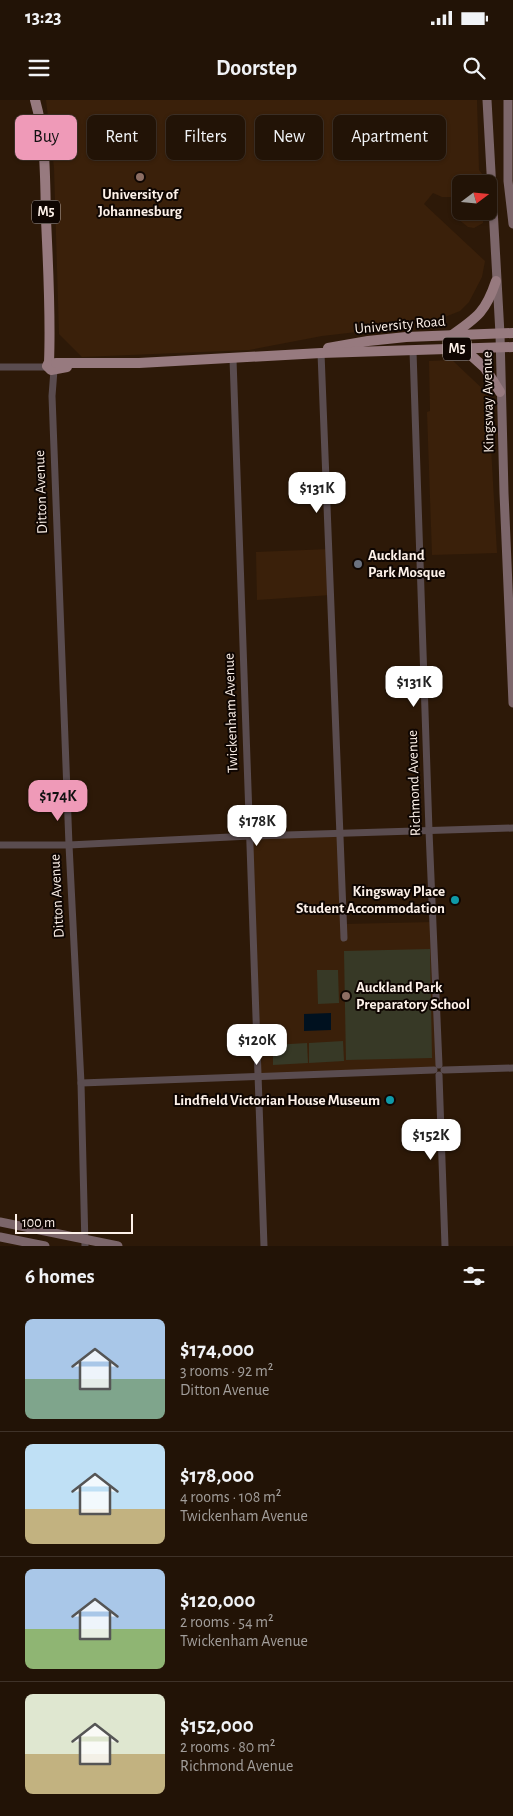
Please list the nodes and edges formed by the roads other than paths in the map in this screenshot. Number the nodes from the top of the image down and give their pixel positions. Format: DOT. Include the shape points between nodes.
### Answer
graph roads {
  1 [pos="35,100"];
  2 [pos="487,100"];
  3 [pos="508,100"];
  4 [pos="510,181"];
  5 [pos="513,224"];
  6 [pos="496,281"];
  7 [pos="513,333"];
  8 [pos="500,334"];
  9 [pos="452,335"];
  10 [pos="513,347"];
  11 [pos="500,348"];
  12 [pos="464,349"];
  13 [pos="413,351"];
  14 [pos="321,353"];
  15 [pos="290,355"];
  16 [pos="232,359"];
  17 [pos="52,365"];
  18 [pos="0,367"];
  19 [pos="500,392"];
  20 [pos="513,703"];
  21 [pos="513,828"];
  22 [pos="429,831"];
  23 [pos="340,834"];
  24 [pos="250,836"];
  25 [pos="0,845"];
  26 [pos="69,845"];
  27 [pos="344,938"];
  28 [pos="513,1068"];
  29 [pos="439,1070"];
  30 [pos="259,1076"];
  31 [pos="81,1083"];
  32 [pos="0,1222"];
  33 [pos="0,1237"];
  34 [pos="84,1243"];
  35 [pos="45,1246"];
  36 [pos="118,1246"];
  37 [pos="264,1246"];
  38 [pos="445,1246"];
  1 -- 17 [label="main road, Ditton Avenue / M5" via="41,125 44,168"];
  2 -- 6 [label="main road, Kingsway Avenue"];
  3 -- 4 [label="main road"];
  4 -- 5 [label="main road"];
  6 -- 8 [label="main road, Kingsway Avenue"];
  6 -- 9 [label="main road" via="481,313"];
  7 -- 8 [label="main road, University Road / M5"];
  8 -- 9 [label="main road, University Road / M5"];
  8 -- 11 [label="main road, Kingsway Avenue"];
  9 -- 15 [label="main road, University Road / M5" via="368,340"];
  10 -- 11 [label="main road, University Road / M5"];
  11 -- 12 [label="main road, University Road / M5"];
  11 -- 19 [label="main road, Kingsway Avenue"];
  12 -- 13 [label="main road, University Road / M5"];
  12 -- 19 [label="main road" via="485,368"];
  13 -- 14 [label="main road, University Road / M5"];
  13 -- 22 [label="street, Richmond Avenue"];
  14 -- 15 [label="main road, University Road / M5"];
  14 -- 23 [label="street"];
  15 -- 16 [label="main road, University Road / M5"];
  16 -- 17 [label="main road, University Road / M5"];
  16 -- 24 [label="street, Twickenham Avenue"];
  17 -- 18 [label="street, University Road"];
  17 -- 26 [label="street, Ditton Avenue"];
  19 -- 20 [label="main road, Kingsway Avenue"];
  21 -- 22 [label="street"];
  22 -- 23 [label="street"];
  22 -- 29 [label="street, Richmond Avenue"];
  23 -- 24 [label="street"];
  23 -- 27 [label="street"];
  24 -- 26 [label="street"];
  24 -- 30 [label="street, Twickenham Avenue"];
  25 -- 26 [label="street"];
  26 -- 31 [label="street, Ditton Avenue"];
  28 -- 29 [label="street"];
  29 -- 30 [label="street"];
  29 -- 38 [label="street, Richmond Avenue"];
  30 -- 31 [label="street"];
  30 -- 37 [label="street, Twickenham Avenue"];
  31 -- 34 [label="street, Ditton Avenue"];
  32 -- 34 [label="main road"];
  33 -- 35 [label="main road"];
  34 -- 36 [label="main road"];
}
